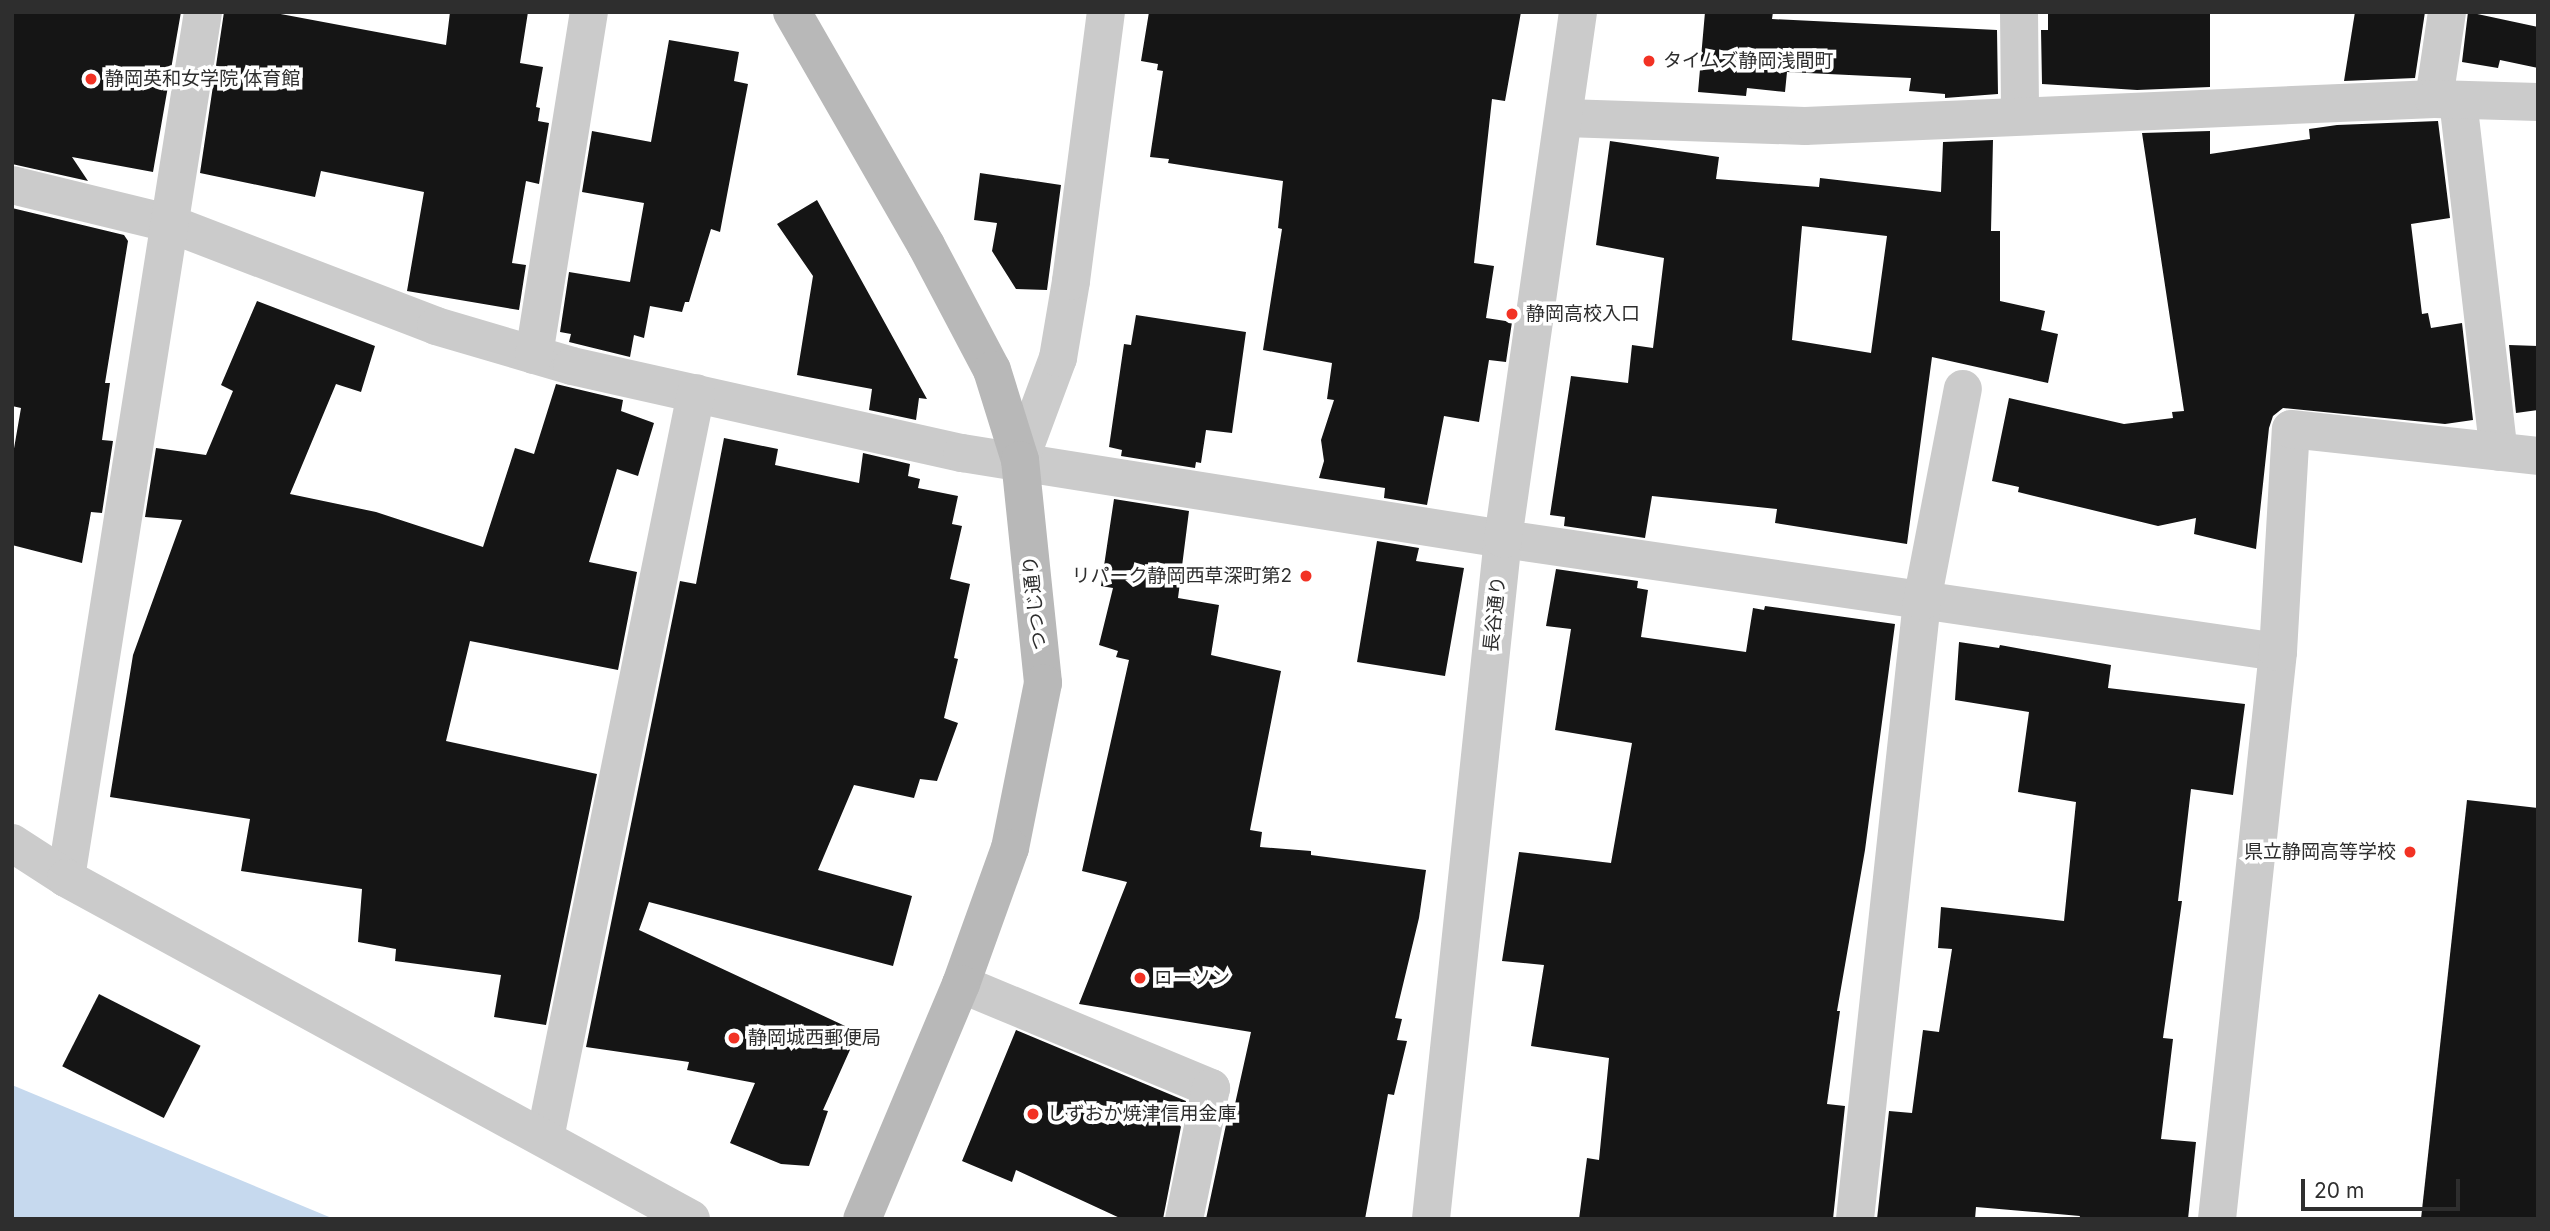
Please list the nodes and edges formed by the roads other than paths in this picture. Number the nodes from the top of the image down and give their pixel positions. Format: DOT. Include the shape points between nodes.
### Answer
graph roads {
  1 [pos="203,12"];
  2 [pos="589,12"];
  3 [pos="792,12"];
  4 [pos="1106,12"];
  5 [pos="1578,12"];
  6 [pos="2019,12"];
  7 [pos="2447,12"];
  8 [pos="2446,99"];
  9 [pos="2538,102"];
  10 [pos="2020,115"];
  11 [pos="1565,118"];
  12 [pos="12,185"];
  13 [pos="167,223"];
  14 [pos="534,355"];
  15 [pos="1964,389"];
  16 [pos="696,393"];
  17 [pos="2499,452"];
  18 [pos="2538,456"];
  19 [pos="1020,460"];
  20 [pos="1503,539"];
  21 [pos="1922,601"];
  22 [pos="2278,652"];
  23 [pos="12,844"];
  24 [pos="65,878"];
  25 [pos="961,984"];
  26 [pos="545,1138"];
  27 [pos="691,1219"];
  28 [pos="862,1219"];
  29 [pos="1184,1219"];
  30 [pos="1431,1219"];
  31 [pos="1855,1219"];
  32 [pos="2217,1219"];
  1 -- 13 [label="street"];
  2 -- 14 [label="street"];
  3 -- 19 [label="main road, つつじ通り" via="992,370"];
  4 -- 19 [label="street" via="1058,358"];
  5 -- 11 [label="street, 長谷通り"];
  6 -- 10 [label="street"];
  7 -- 8 [label="street"];
  8 -- 9 [label="street"];
  8 -- 10 [label="street"];
  8 -- 17 [label="street"];
  10 -- 11 [label="street" via="1805,126"];
  11 -- 20 [label="street, 長谷通り"];
  12 -- 13 [label="street"];
  13 -- 14 [label="street" via="436,326"];
  13 -- 24 [label="street"];
  14 -- 16 [label="street"];
  15 -- 21 [label="street"];
  16 -- 19 [label="street" via="962,453"];
  16 -- 26 [label="street"];
  17 -- 18 [label="street"];
  17 -- 22 [label="street" via="2291,429"];
  19 -- 20 [label="street"];
  19 -- 25 [label="main road, つつじ通り" via="1043,683 1010,848"];
  20 -- 21 [label="street"];
  20 -- 30 [label="street, 長谷通り"];
  21 -- 22 [label="street"];
  21 -- 31 [label="street"];
  22 -- 32 [label="street"];
  23 -- 24 [label="street"];
  24 -- 26 [label="street"];
  25 -- 28 [label="main road, つつじ通り"];
  25 -- 29 [label="street" via="1211,1088"];
  26 -- 27 [label="street"];
}
